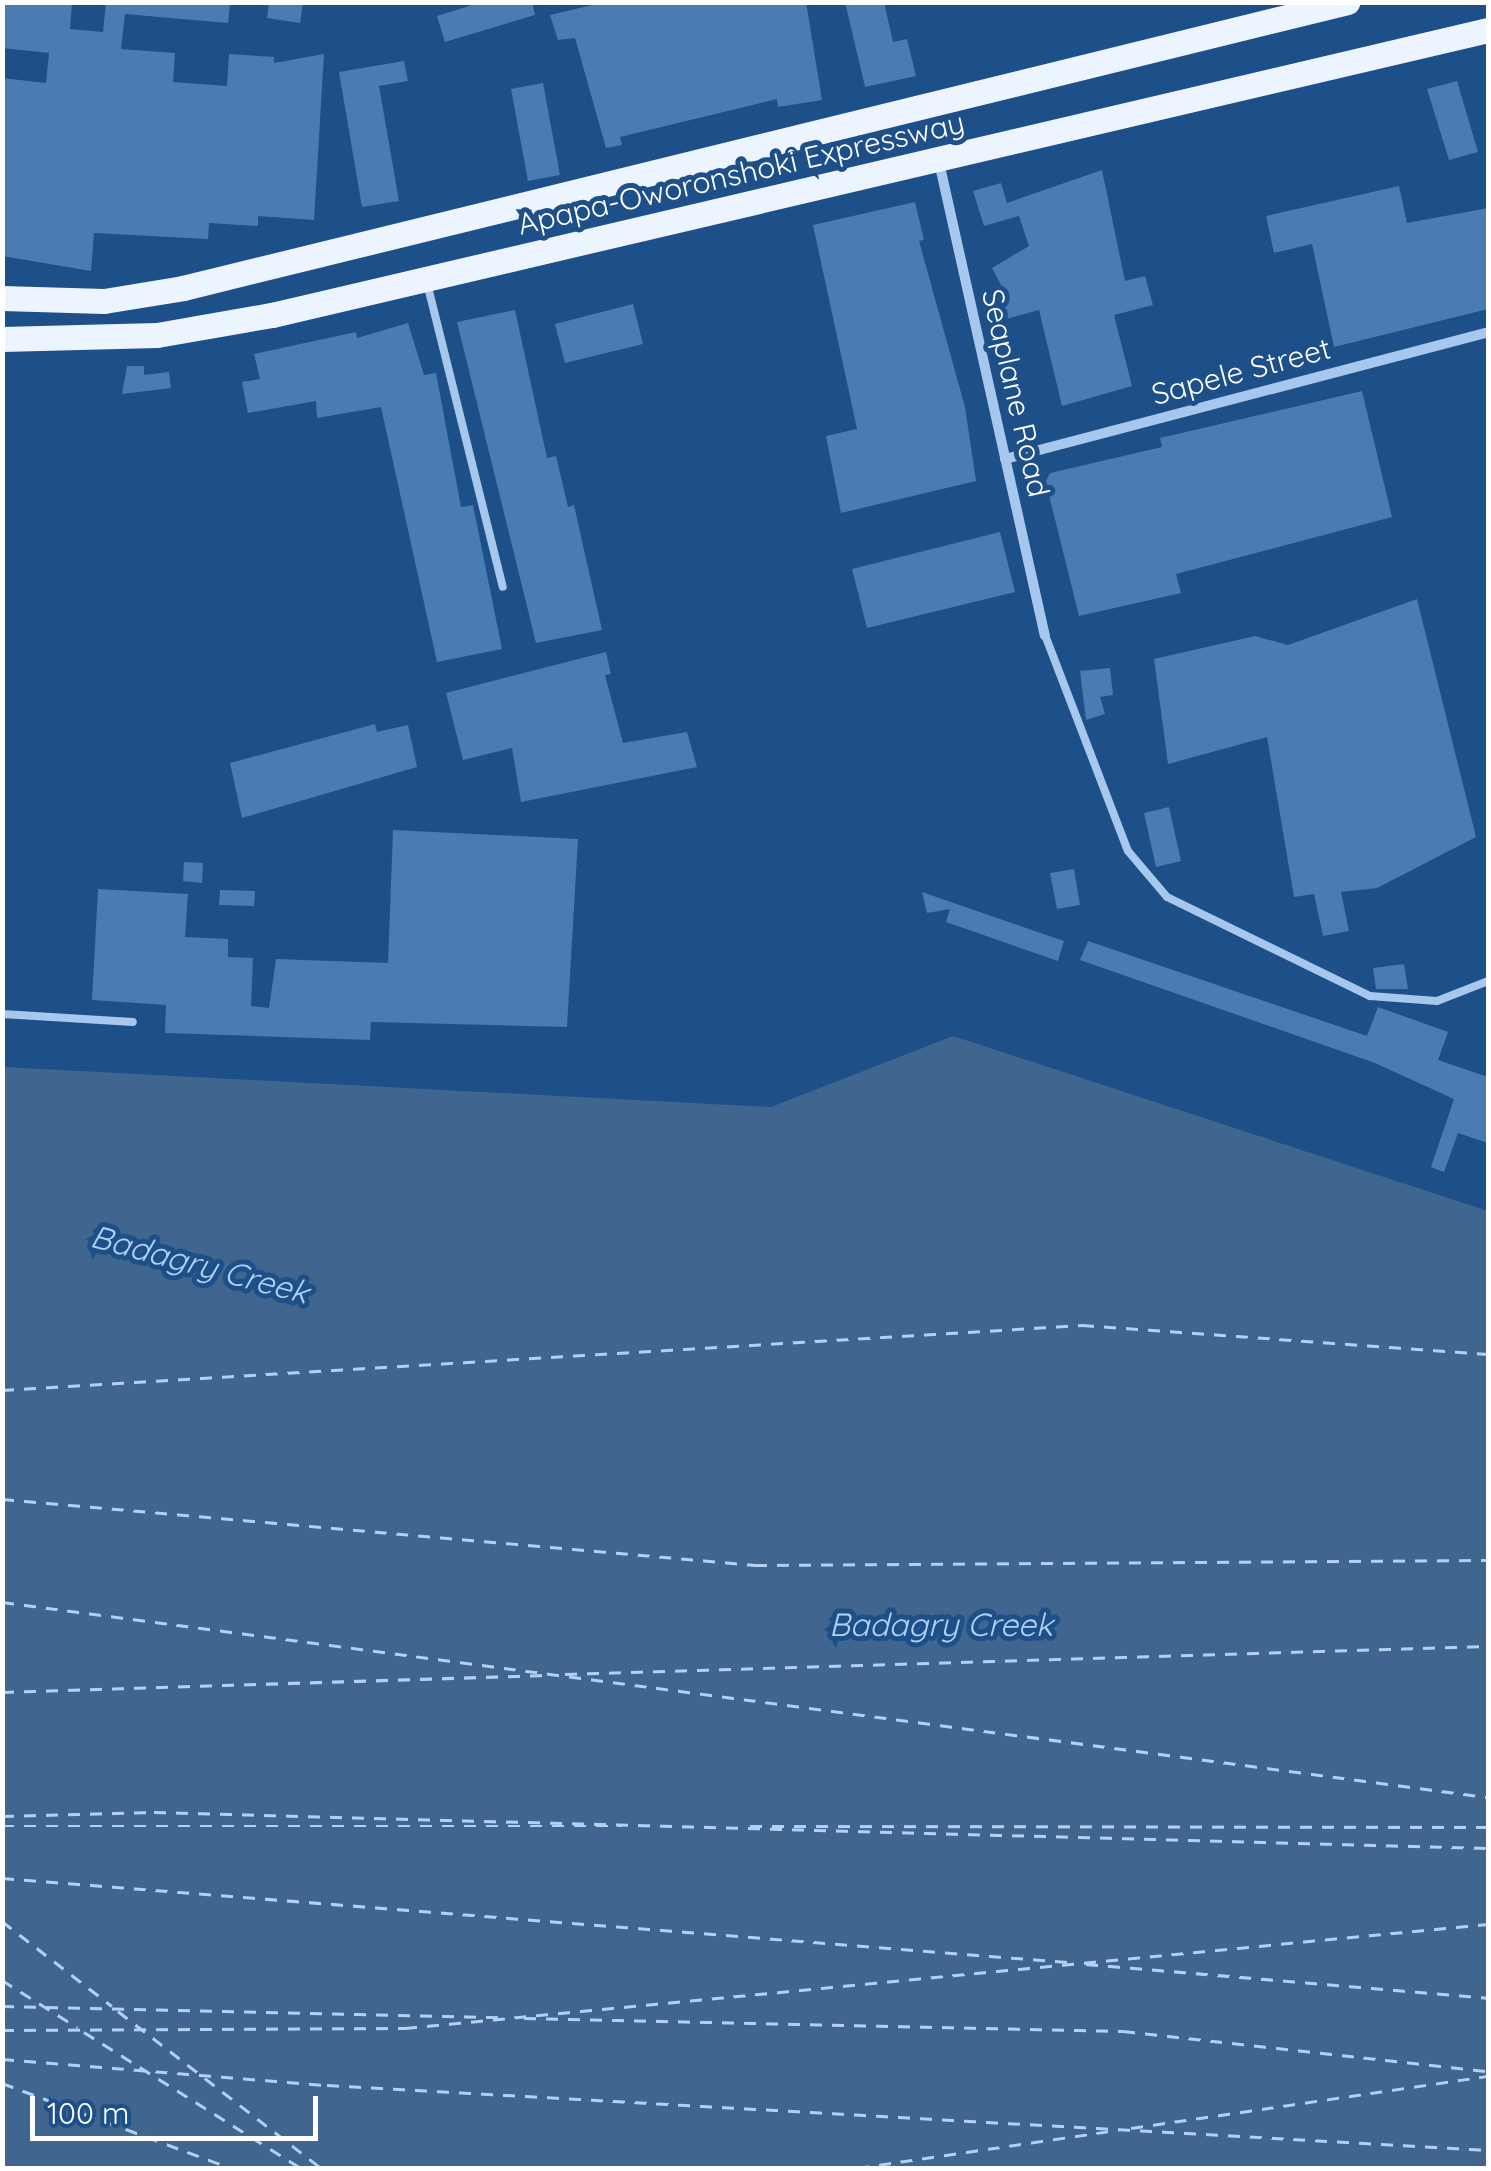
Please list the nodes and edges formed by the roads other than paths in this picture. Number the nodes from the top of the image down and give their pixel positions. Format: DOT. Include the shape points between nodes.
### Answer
graph roads {
  1 [pos="1347,2"];
  2 [pos="1488,30"];
  3 [pos="939,162"];
  4 [pos="426,279"];
  5 [pos="2,298"];
  6 [pos="1488,332"];
  7 [pos="2,340"];
  8 [pos="1005,459"];
  9 [pos="503,587"];
  10 [pos="1045,635"];
  11 [pos="1488,982"];
  12 [pos="2,1014"];
  13 [pos="132,1022"];
  1 -- 5 [label="main road, Apapa-Oworonshoki Expressway" via="183,288 104,301"];
  2 -- 3 [label="main road, Apapa-Oworonshoki Expressway"];
  3 -- 4 [label="main road, Apapa-Oworonshoki Expressway"];
  3 -- 8 [label="street, Seaplane Road"];
  4 -- 7 [label="main road, Apapa-Oworonshoki Expressway" via="157,335"];
  4 -- 9 [label="lane"];
  6 -- 8 [label="street, Sapele Street"];
  8 -- 10 [label="street, Seaplane Road"];
  10 -- 11 [label="lane" via="1128,851 1168,898 1370,996 1437,1001"];
  12 -- 13 [label="lane"];
}
